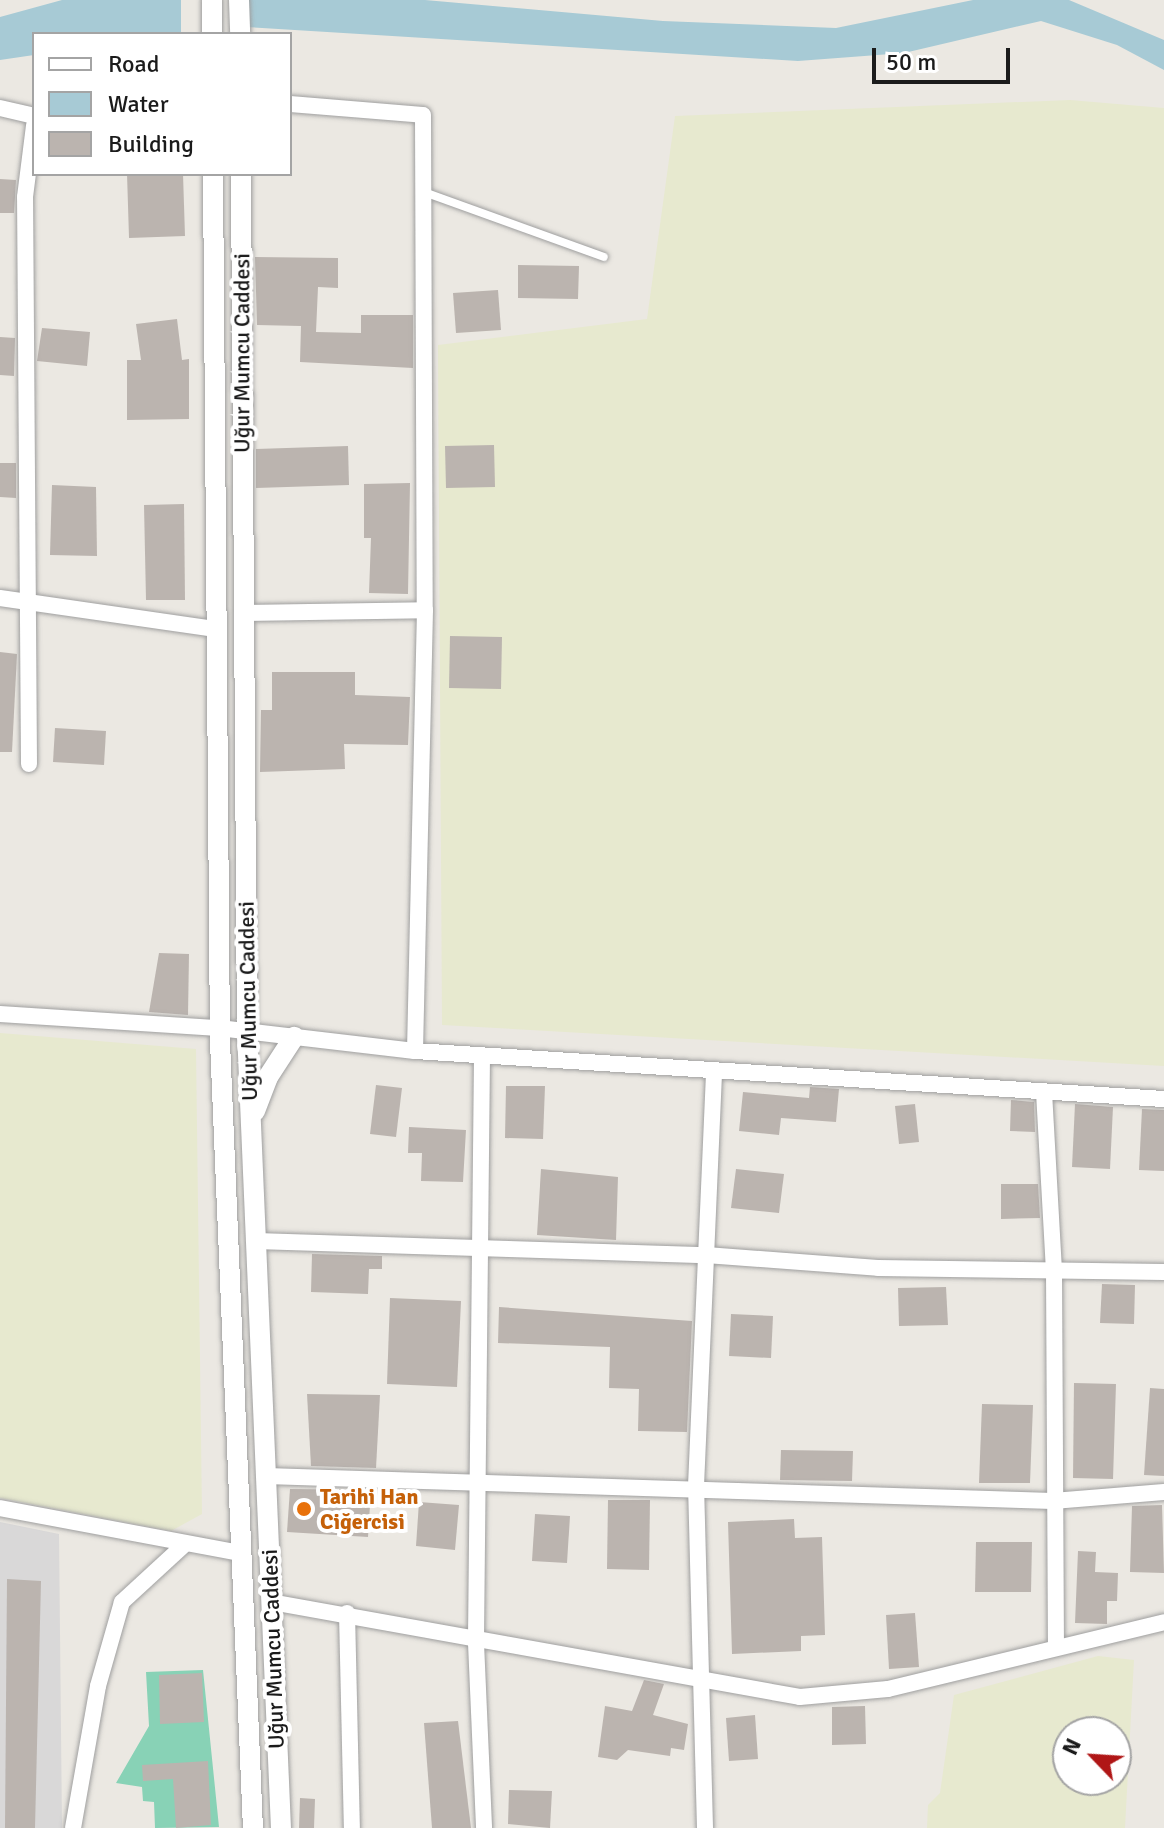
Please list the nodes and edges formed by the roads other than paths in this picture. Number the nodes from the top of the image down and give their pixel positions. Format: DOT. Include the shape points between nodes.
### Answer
graph roads {
  1 [pos="212,0"];
  2 [pos="239,0"];
  3 [pos="212,32"];
  4 [pos="240,32"];
  5 [pos="292,104"];
  6 [pos="0,108"];
  7 [pos="32,116"];
  8 [pos="32,142"];
  9 [pos="213,176"];
  10 [pos="241,176"];
  11 [pos="427,193"];
  12 [pos="604,257"];
  13 [pos="0,598"];
  14 [pos="29,601"];
  15 [pos="425,610"];
  16 [pos="244,613"];
  17 [pos="216,629"];
  18 [pos="29,764"];
  19 [pos="0,1014"];
  20 [pos="219,1028"];
  21 [pos="247,1031"];
  22 [pos="294,1037"];
  23 [pos="415,1051"];
  24 [pos="482,1056"];
  25 [pos="714,1071"];
  26 [pos="1044,1092"];
  27 [pos="1164,1099"];
  28 [pos="251,1122"];
  29 [pos="256,1241"];
  30 [pos="480,1246"];
  31 [pos="706,1255"];
  32 [pos="1054,1270"];
  33 [pos="1164,1272"];
  34 [pos="266,1476"];
  35 [pos="477,1484"];
  36 [pos="696,1486"];
  37 [pos="1164,1492"];
  38 [pos="1053,1501"];
  39 [pos="0,1508"];
  40 [pos="183,1546"];
  41 [pos="269,1551"];
  42 [pos="241,1553"];
  43 [pos="243,1601"];
  44 [pos="271,1602"];
  45 [pos="347,1613"];
  46 [pos="1164,1622"];
  47 [pos="476,1643"];
  48 [pos="1056,1648"];
  49 [pos="700,1674"];
  50 [pos="73,1828"];
  51 [pos="253,1828"];
  52 [pos="281,1828"];
  53 [pos="352,1828"];
  54 [pos="484,1828"];
  55 [pos="705,1828"];
  1 -- 3 [label="street"];
  2 -- 4 [label="street"];
  5 -- 11 [label="street" via="423,115"];
  6 -- 7 [label="street"];
  8 -- 14 [label="street" via="25,197"];
  9 -- 17 [label="street, Uğur Mumcu Caddesi"];
  10 -- 16 [label="street, Uğur Mumcu Caddesi"];
  11 -- 12 [label="lane"];
  11 -- 15 [label="street"];
  13 -- 14 [label="street"];
  14 -- 17 [label="street"];
  14 -- 18 [label="street"];
  15 -- 16 [label="street"];
  15 -- 23 [label="street"];
  16 -- 21 [label="street, Uğur Mumcu Caddesi"];
  17 -- 20 [label="street, Uğur Mumcu Caddesi"];
  19 -- 20 [label="street"];
  20 -- 21 [label="street"];
  20 -- 42 [label="street, Uğur Mumcu Caddesi"];
  21 -- 22 [label="street"];
  21 -- 28 [label="street, Uğur Mumcu Caddesi"];
  22 -- 23 [label="street"];
  22 -- 28 [label="street" via="268,1077"];
  23 -- 24 [label="street"];
  24 -- 25 [label="street"];
  24 -- 30 [label="street"];
  25 -- 26 [label="street"];
  25 -- 31 [label="street"];
  26 -- 27 [label="street"];
  26 -- 32 [label="street"];
  28 -- 29 [label="street, Uğur Mumcu Caddesi"];
  29 -- 30 [label="street"];
  29 -- 34 [label="street, Uğur Mumcu Caddesi"];
  30 -- 31 [label="street"];
  30 -- 35 [label="street"];
  31 -- 32 [label="street" via="878,1268"];
  31 -- 36 [label="street"];
  32 -- 33 [label="street"];
  32 -- 38 [label="street"];
  34 -- 35 [label="street"];
  34 -- 41 [label="street, Uğur Mumcu Caddesi"];
  35 -- 36 [label="street"];
  35 -- 47 [label="street"];
  36 -- 38 [label="street"];
  36 -- 49 [label="street"];
  37 -- 38 [label="street"];
  38 -- 48 [label="street"];
  39 -- 40 [label="street"];
  40 -- 42 [label="street"];
  40 -- 50 [label="street" via="122,1602 98,1686"];
  41 -- 42 [label="street"];
  41 -- 44 [label="street, Uğur Mumcu Caddesi"];
  42 -- 43 [label="street, Uğur Mumcu Caddesi"];
  43 -- 44 [label="street"];
  43 -- 51 [label="street, Uğur Mumcu Caddesi"];
  44 -- 45 [label="street"];
  44 -- 52 [label="street, Uğur Mumcu Caddesi"];
  45 -- 47 [label="street"];
  45 -- 53 [label="street"];
  46 -- 48 [label="street"];
  47 -- 49 [label="street"];
  47 -- 54 [label="street"];
  48 -- 49 [label="street" via="901,1686 800,1697"];
  49 -- 55 [label="street"];
}
